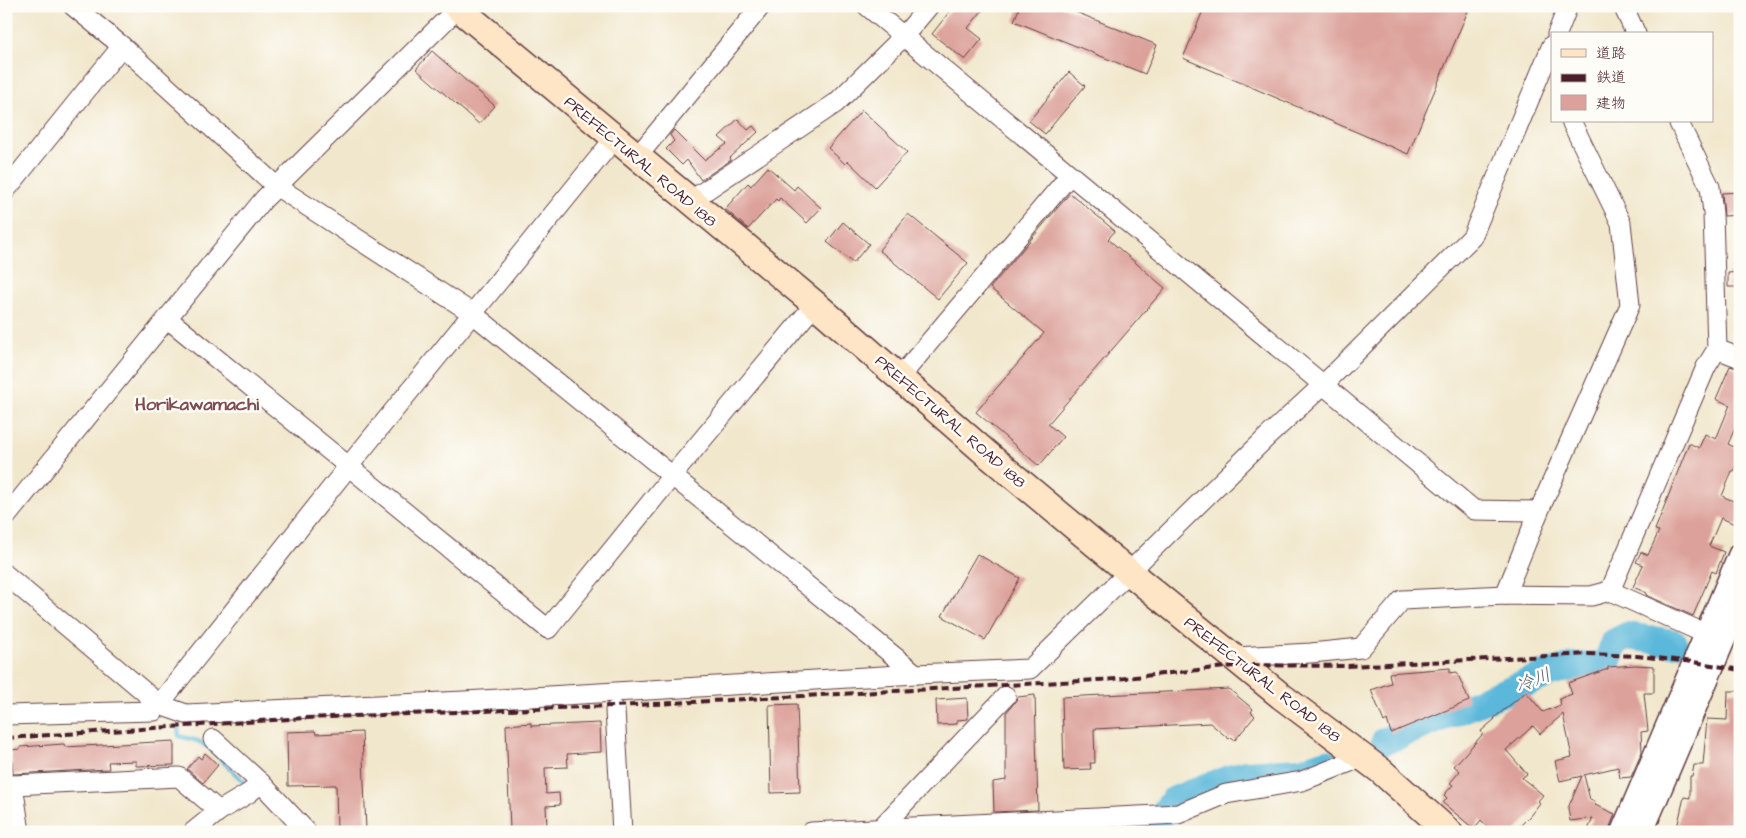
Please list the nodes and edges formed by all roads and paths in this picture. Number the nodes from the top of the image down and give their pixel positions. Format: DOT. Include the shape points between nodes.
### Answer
graph roads {
  1 [pos="73,6"];
  2 [pos="761,6"];
  3 [pos="867,6"];
  4 [pos="929,6"];
  5 [pos="1568,6"];
  6 [pos="1623,6"];
  7 [pos="458,7"];
  8 [pos="1558,32"];
  9 [pos="1635,32"];
  10 [pos="903,37"];
  11 [pos="122,46"];
  12 [pos="1551,48"];
  13 [pos="1544,66"];
  14 [pos="1551,81"];
  15 [pos="1571,122"];
  16 [pos="1678,122"];
  17 [pos="614,139"];
  18 [pos="637,157"];
  19 [pos="1070,175"];
  20 [pos="276,186"];
  21 [pos="6,190"];
  22 [pos="690,201"];
  23 [pos="815,304"];
  24 [pos="472,313"];
  25 [pos="168,319"];
  26 [pos="1717,348"];
  27 [pos="1740,358"];
  28 [pos="900,377"];
  29 [pos="1323,385"];
  30 [pos="348,467"];
  31 [pos="672,476"];
  32 [pos="1540,511"];
  33 [pos="6,517"];
  34 [pos="1740,554"];
  35 [pos="1129,572"];
  36 [pos="6,575"];
  37 [pos="1610,591"];
  38 [pos="1505,595"];
  39 [pos="1740,602"];
  40 [pos="1706,634"];
  41 [pos="1234,656"];
  42 [pos="916,674"];
  43 [pos="1006,696"];
  44 [pos="160,705"];
  45 [pos="615,710"];
  46 [pos="6,715"];
  47 [pos="212,740"];
  48 [pos="1363,758"];
  49 [pos="260,783"];
  50 [pos="9,786"];
  51 [pos="219,811"];
  52 [pos="1178,814"];
  53 [pos="879,830"];
  54 [pos="20,832"];
  55 [pos="193,832"];
  56 [pos="307,832"];
  57 [pos="622,832"];
  58 [pos="811,832"];
  59 [pos="1164,832"];
  60 [pos="1449,832"];
  61 [pos="1622,832"];
  62 [pos="1642,832"];
  1 -- 11 [label="street"];
  2 -- 18 [label="street"];
  3 -- 10 [label="street"];
  4 -- 10 [label="street"];
  5 -- 8 [label="street"];
  6 -- 9 [label="street"];
  7 -- 17 [label="main road, PREFECTURAL ROAD 188"];
  7 -- 20 [label="street"];
  10 -- 19 [label="street"];
  10 -- 22 [label="street" via="836,103"];
  11 -- 20 [label="street"];
  11 -- 21 [label="street"];
  12 -- 13 [label="street"];
  13 -- 14 [label="street"];
  13 -- 29 [label="street" via="1472,237"];
  15 -- 32 [label="street" via="1621,223 1630,305"];
  16 -- 26 [label="street" via="1710,187"];
  17 -- 18 [label="main road, PREFECTURAL ROAD 188"];
  17 -- 24 [label="street"];
  18 -- 22 [label="main road, PREFECTURAL ROAD 188"];
  19 -- 28 [label="street"];
  19 -- 29 [label="street"];
  20 -- 24 [label="street"];
  20 -- 25 [label="street"];
  22 -- 23 [label="main road, PREFECTURAL ROAD 188"];
  23 -- 28 [label="main road, PREFECTURAL ROAD 188"];
  23 -- 31 [label="street"];
  24 -- 30 [label="street"];
  24 -- 31 [label="street"];
  25 -- 30 [label="street"];
  25 -- 33 [label="street"];
  26 -- 27 [label="street"];
  26 -- 37 [label="street"];
  28 -- 35 [label="main road, PREFECTURAL ROAD 188"];
  29 -- 32 [label="street" via="1474,510"];
  29 -- 35 [label="street"];
  30 -- 31 [label="street" via="548,629"];
  30 -- 44 [label="street"];
  31 -- 42 [label="street"];
  32 -- 38 [label="street"];
  34 -- 40 [label="street"];
  35 -- 41 [label="main road, PREFECTURAL ROAD 188"];
  35 -- 42 [label="street" via="1030,670"];
  36 -- 44 [label="street"];
  37 -- 38 [label="street" via="1591,596"];
  37 -- 40 [label="street"];
  38 -- 41 [label="street" via="1402,600 1361,648"];
  39 -- 62 [label="street"];
  40 -- 61 [label="street"];
  41 -- 48 [label="main road, PREFECTURAL ROAD 188"];
  42 -- 44 [label="street" via="186,714"];
  43 -- 53 [label="street"];
  44 -- 46 [label="street" via="154,711"];
  45 -- 57 [label="street"];
  47 -- 49 [label="street"];
  48 -- 52 [label="street" via="1302,782 1226,794"];
  48 -- 60 [label="main road, PREFECTURAL ROAD 188"];
  49 -- 51 [label="street"];
  49 -- 56 [label="street"];
  50 -- 51 [label="street" via="179,777"];
  50 -- 54 [label="street"];
  51 -- 55 [label="street"];
  52 -- 53 [label="street"];
  52 -- 59 [label="street"];
  53 -- 58 [label="street"];
}
